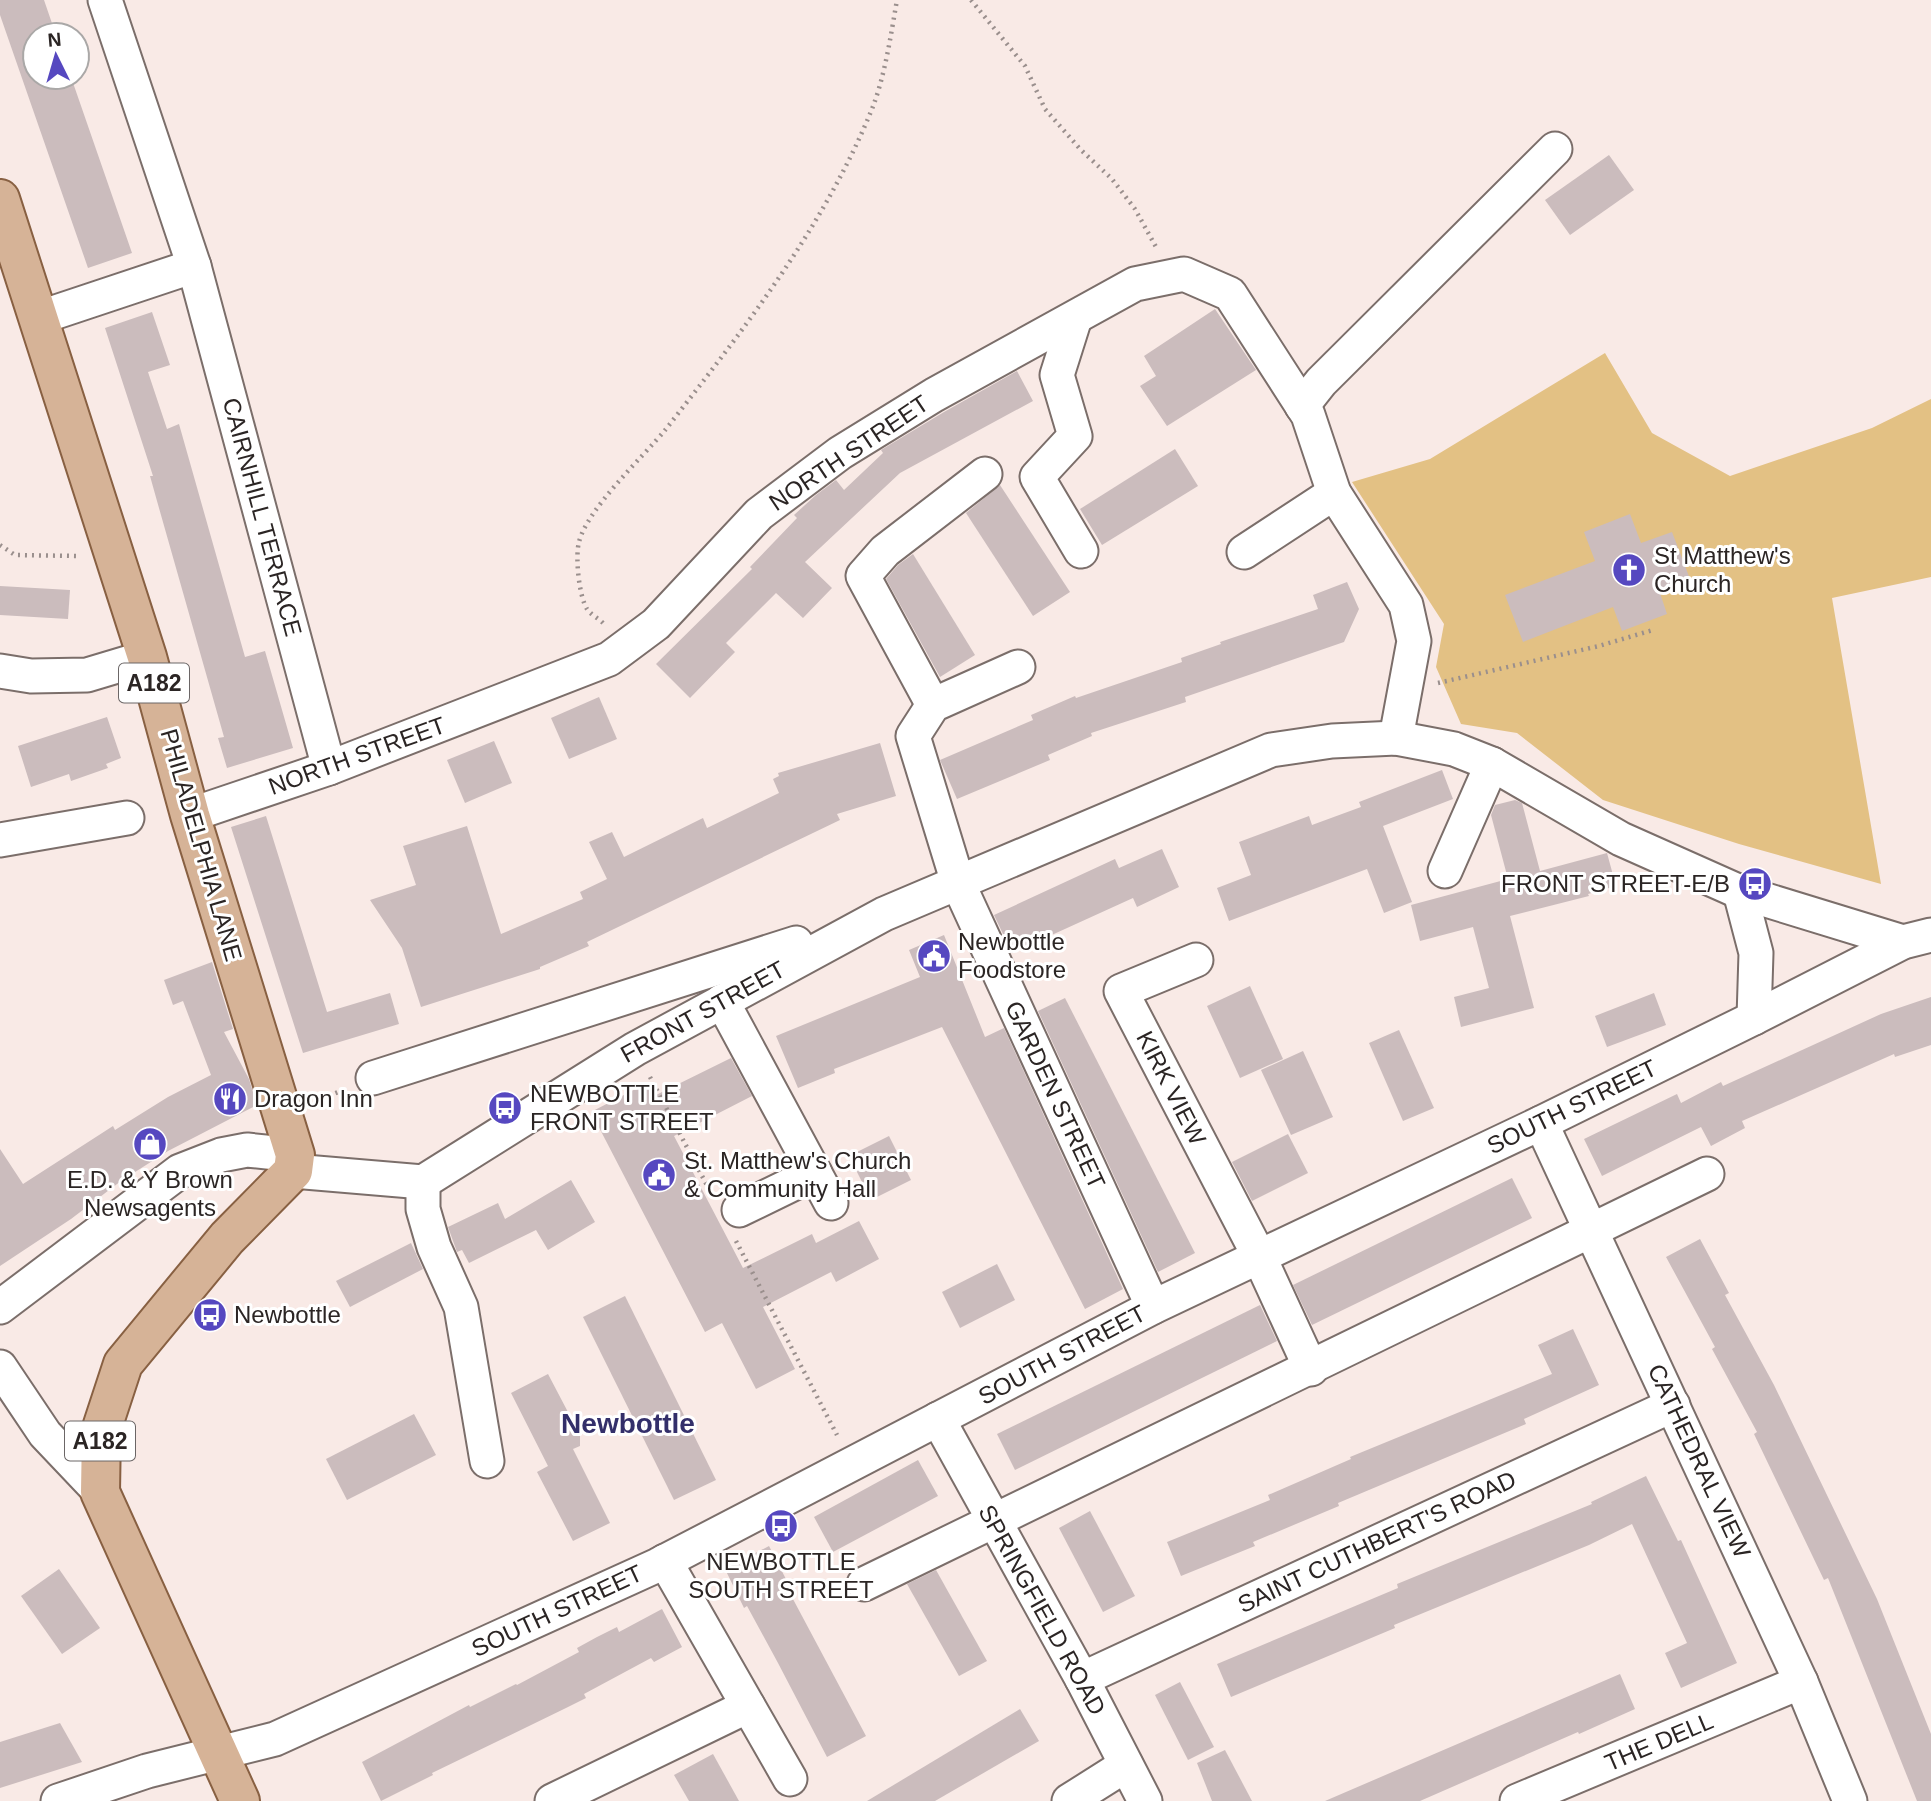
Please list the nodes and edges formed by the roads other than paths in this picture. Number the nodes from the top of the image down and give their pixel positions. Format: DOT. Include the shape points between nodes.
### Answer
graph roads {
  1 [pos="105,0"];
  2 [pos="1555,149"];
  3 [pos="0,199"];
  4 [pos="194,266"];
  5 [pos="37,318"];
  6 [pos="1074,318"];
  7 [pos="1302,407"];
  8 [pos="985,474"];
  9 [pos="1334,493"];
  10 [pos="1081,551"];
  11 [pos="1244,552"];
  12 [pos="147,657"];
  13 [pos="1018,667"];
  14 [pos="0,671"];
  15 [pos="933,705"];
  16 [pos="1396,738"];
  17 [pos="1492,764"];
  18 [pos="329,768"];
  19 [pos="190,815"];
  20 [pos="127,818"];
  21 [pos="0,840"];
  22 [pos="1446,871"];
  23 [pos="958,883"];
  24 [pos="1740,892"];
  25 [pos="884,914"];
  26 [pos="1917,938"];
  27 [pos="1196,960"];
  28 [pos="722,1001"];
  29 [pos="1754,1018"];
  30 [pos="373,1078"];
  31 [pos="1541,1123"];
  32 [pos="294,1163"];
  33 [pos="816,1173"];
  34 [pos="1707,1174"];
  35 [pos="424,1182"];
  36 [pos="831,1203"];
  37 [pos="727,1212"];
  38 [pos="1591,1229"];
  39 [pos="1259,1256"];
  40 [pos="0,1307"];
  41 [pos="1153,1307"];
  42 [pos="0,1367"];
  43 [pos="1311,1369"];
  44 [pos="1673,1405"];
  45 [pos="939,1419"];
  46 [pos="487,1461"];
  47 [pos="100,1492"];
  48 [pos="993,1520"];
  49 [pos="665,1561"];
  50 [pos="864,1584"];
  51 [pos="1082,1679"];
  52 [pos="1801,1682"];
  53 [pos="748,1706"];
  54 [pos="217,1754"];
  55 [pos="1126,1765"];
  56 [pos="790,1779"];
  57 [pos="58,1801"];
  58 [pos="240,1801"];
  59 [pos="552,1801"];
  60 [pos="1069,1801"];
  61 [pos="1145,1801"];
  62 [pos="1517,1801"];
  63 [pos="1850,1801"];
  1 -- 4 [label="street, CAIRNHILL TERRACE"];
  2 -- 7 [label="street" via="1321,382"];
  3 -- 5 [label="main road, PHILADELPHIA LANE / A182"];
  4 -- 5 [label="street"];
  4 -- 18 [label="street, CAIRNHILL TERRACE"];
  5 -- 12 [label="main road, PHILADELPHIA LANE / A182"];
  6 -- 7 [label="street, NORTH STREET" via="1135,284 1184,274 1230,294"];
  6 -- 10 [label="street" via="1057,375 1075,436 1037,477"];
  6 -- 18 [label="street, NORTH STREET" via="840,453 759,514 656,624 609,659"];
  7 -- 9 [label="street"];
  8 -- 15 [label="street" via="885,551 863,576"];
  9 -- 11 [label="street"];
  9 -- 16 [label="street" via="1406,605 1414,641"];
  12 -- 14 [label="street" via="87,675 31,676"];
  12 -- 19 [label="main road, PHILADELPHIA LANE / A182"];
  13 -- 15 [label="street"];
  15 -- 23 [label="street, GARDEN STREET" via="913,736"];
  16 -- 17 [label="street, FRONT STREET" via="1454,749"];
  16 -- 23 [label="street, FRONT STREET" via="1271,750"];
  17 -- 22 [label="street"];
  17 -- 24 [label="street, FRONT STREET" via="1621,839"];
  18 -- 19 [label="street, NORTH STREET"];
  19 -- 32 [label="main road, PHILADELPHIA LANE / A182"];
  20 -- 21 [label="street"];
  23 -- 25 [label="street, FRONT STREET"];
  23 -- 41 [label="street, GARDEN STREET"];
  24 -- 26 [label="street, FRONT STREET"];
  24 -- 29 [label="street" via="1756,953"];
  25 -- 28 [label="street, FRONT STREET"];
  25 -- 30 [label="street, FRONT STREET"];
  26 -- 29 [label="street, SOUTH STREET"];
  27 -- 39 [label="street, KIRK VIEW" via="1121,991"];
  28 -- 33 [label="street"];
  28 -- 35 [label="street, FRONT STREET" via="635,1049"];
  29 -- 31 [label="street, SOUTH STREET"];
  31 -- 38 [label="street, CATHEDRAL VIEW"];
  31 -- 39 [label="street, SOUTH STREET"];
  32 -- 35 [label="street"];
  32 -- 40 [label="street" via="247,1150 180,1171"];
  32 -- 47 [label="main road, A182" via="123,1364 101,1431"];
  33 -- 36 [label="street"];
  33 -- 37 [label="street"];
  34 -- 38 [label="street"];
  35 -- 46 [label="street" via="423,1209 434,1247 461,1307"];
  38 -- 43 [label="street"];
  38 -- 44 [label="street, CATHEDRAL VIEW"];
  39 -- 41 [label="street, SOUTH STREET"];
  39 -- 43 [label="street"];
  41 -- 45 [label="street, SOUTH STREET"];
  42 -- 47 [label="street" via="45,1434"];
  43 -- 48 [label="street"];
  44 -- 51 [label="street, SAINT CUTHBERT'S ROAD"];
  44 -- 52 [label="street, CATHEDRAL VIEW"];
  45 -- 48 [label="street, SPRINGFIELD ROAD"];
  45 -- 49 [label="street, SOUTH STREET"];
  47 -- 54 [label="main road, A182"];
  48 -- 50 [label="street"];
  48 -- 51 [label="street, SPRINGFIELD ROAD"];
  49 -- 53 [label="street"];
  49 -- 54 [label="street, SOUTH STREET" via="275,1739"];
  51 -- 55 [label="street, SPRINGFIELD ROAD"];
  52 -- 62 [label="street, THE DELL"];
  52 -- 63 [label="street, CATHEDRAL VIEW"];
  53 -- 56 [label="street"];
  53 -- 59 [label="street"];
  54 -- 57 [label="street, SOUTH STREET" via="147,1771"];
  54 -- 58 [label="main road, A182"];
  55 -- 60 [label="street"];
  55 -- 61 [label="street, SPRINGFIELD ROAD"];
}
